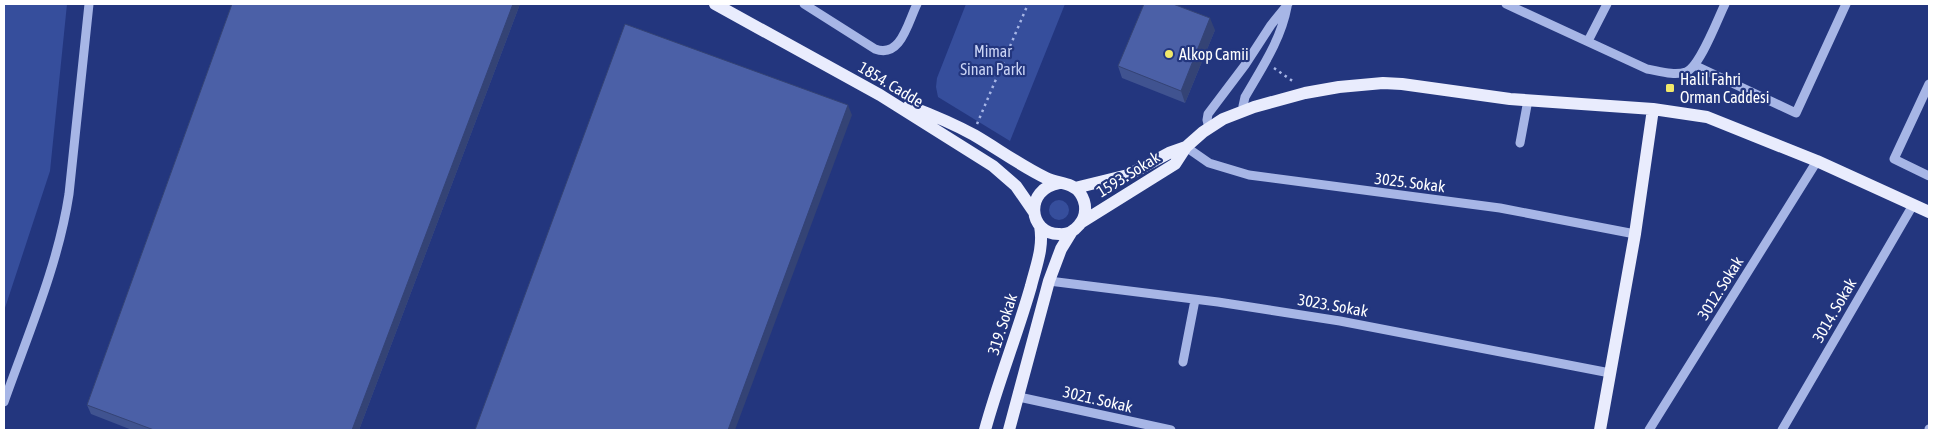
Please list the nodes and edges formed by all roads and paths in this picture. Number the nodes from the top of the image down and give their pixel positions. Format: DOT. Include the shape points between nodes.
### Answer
graph roads {
  1 [pos="89,4"];
  2 [pos="715,4"];
  3 [pos="804,4"];
  4 [pos="916,4"];
  5 [pos="1028,4"];
  6 [pos="1506,4"];
  7 [pos="1607,4"];
  8 [pos="1725,4"];
  9 [pos="1846,4"];
  10 [pos="1288,5"];
  11 [pos="1588,41"];
  12 [pos="1269,64"];
  13 [pos="1245,65"];
  14 [pos="1694,65"];
  15 [pos="1260,71"];
  16 [pos="1294,82"];
  17 [pos="1929,84"];
  18 [pos="880,95"];
  19 [pos="1528,100"];
  20 [pos="1653,108"];
  21 [pos="1245,111"];
  22 [pos="1209,128"];
  23 [pos="972,134"];
  24 [pos="1520,143"];
  25 [pos="1186,147"];
  26 [pos="1817,161"];
  27 [pos="1929,176"];
  28 [pos="1059,183"];
  29 [pos="1075,188"];
  30 [pos="1912,204"];
  31 [pos="1034,212"];
  32 [pos="1929,212"];
  33 [pos="1082,222"];
  34 [pos="1040,226"];
  35 [pos="1072,231"];
  36 [pos="1635,234"];
  37 [pos="1049,281"];
  38 [pos="1195,300"];
  39 [pos="1183,362"];
  40 [pos="1610,373"];
  41 [pos="1019,397"];
  42 [pos="4,402"];
  43 [pos="985,430"];
  44 [pos="1009,430"];
  45 [pos="1171,430"];
  46 [pos="1600,430"];
  47 [pos="1649,430"];
  48 [pos="1782,430"];
  1 -- 42 [label="street" via="64,225"];
  2 -- 18 [label="main road, 1854. Cadde"];
  3 -- 4 [label="street" via="875,49 887,51 899,43"];
  5 -- 23 [label="path"];
  6 -- 11 [label="street"];
  7 -- 11 [label="street"];
  8 -- 14 [label="street"];
  9 -- 14 [label="street" via="1796,113"];
  10 -- 13 [label="street" via="1270,25"];
  10 -- 15 [label="street" via="1284,24"];
  11 -- 14 [label="street" via="1647,69 1684,73"];
  12 -- 16 [label="path"];
  13 -- 15 [label="street" via="1254,62"];
  13 -- 22 [label="street" via="1208,114"];
  15 -- 21 [label="street" via="1245,97"];
  17 -- 27 [label="street" via="1894,159"];
  18 -- 23 [label="main road"];
  18 -- 31 [label="main road, 1854. Cadde" via="1002,173 1016,186"];
  19 -- 20 [label="main road"];
  19 -- 21 [label="main road" via="1383,83 1305,93"];
  19 -- 24 [label="street"];
  20 -- 26 [label="main road" via="1707,117"];
  20 -- 36 [label="main road"];
  21 -- 22 [label="main road"];
  22 -- 25 [label="main road"];
  23 -- 28 [label="main road" via="1036,173"];
  25 -- 29 [label="main road, 1593. Sokak" via="1128,175"];
  25 -- 33 [label="main road, 1593. Sokak" via="1175,164"];
  25 -- 36 [label="street, 3025. Sokak" via="1209,163 1249,175 1500,208"];
  26 -- 30 [label="main road"];
  26 -- 47 [label="street, 3012. Sokak"];
  28 -- 29 [label="main road"];
  28 -- 31 [label="main road" via="1043,189 1034,204"];
  29 -- 33 [label="main road" via="1084,200"];
  30 -- 32 [label="main road"];
  30 -- 48 [label="street, 3014. Sokak"];
  31 -- 34 [label="main road"];
  33 -- 35 [label="main road"];
  34 -- 35 [label="main road" via="1060,235"];
  34 -- 43 [label="main road, 319. Sokak" via="1040,254"];
  35 -- 37 [label="main road, 319. Sokak"];
  36 -- 40 [label="main road"];
  37 -- 38 [label="street, 3023. Sokak"];
  37 -- 41 [label="main road, 319. Sokak"];
  38 -- 39 [label="street"];
  38 -- 40 [label="street, 3023. Sokak" via="1340,321"];
  40 -- 46 [label="main road"];
  41 -- 44 [label="main road, 319. Sokak"];
  41 -- 45 [label="street, 3021. Sokak"];
}
